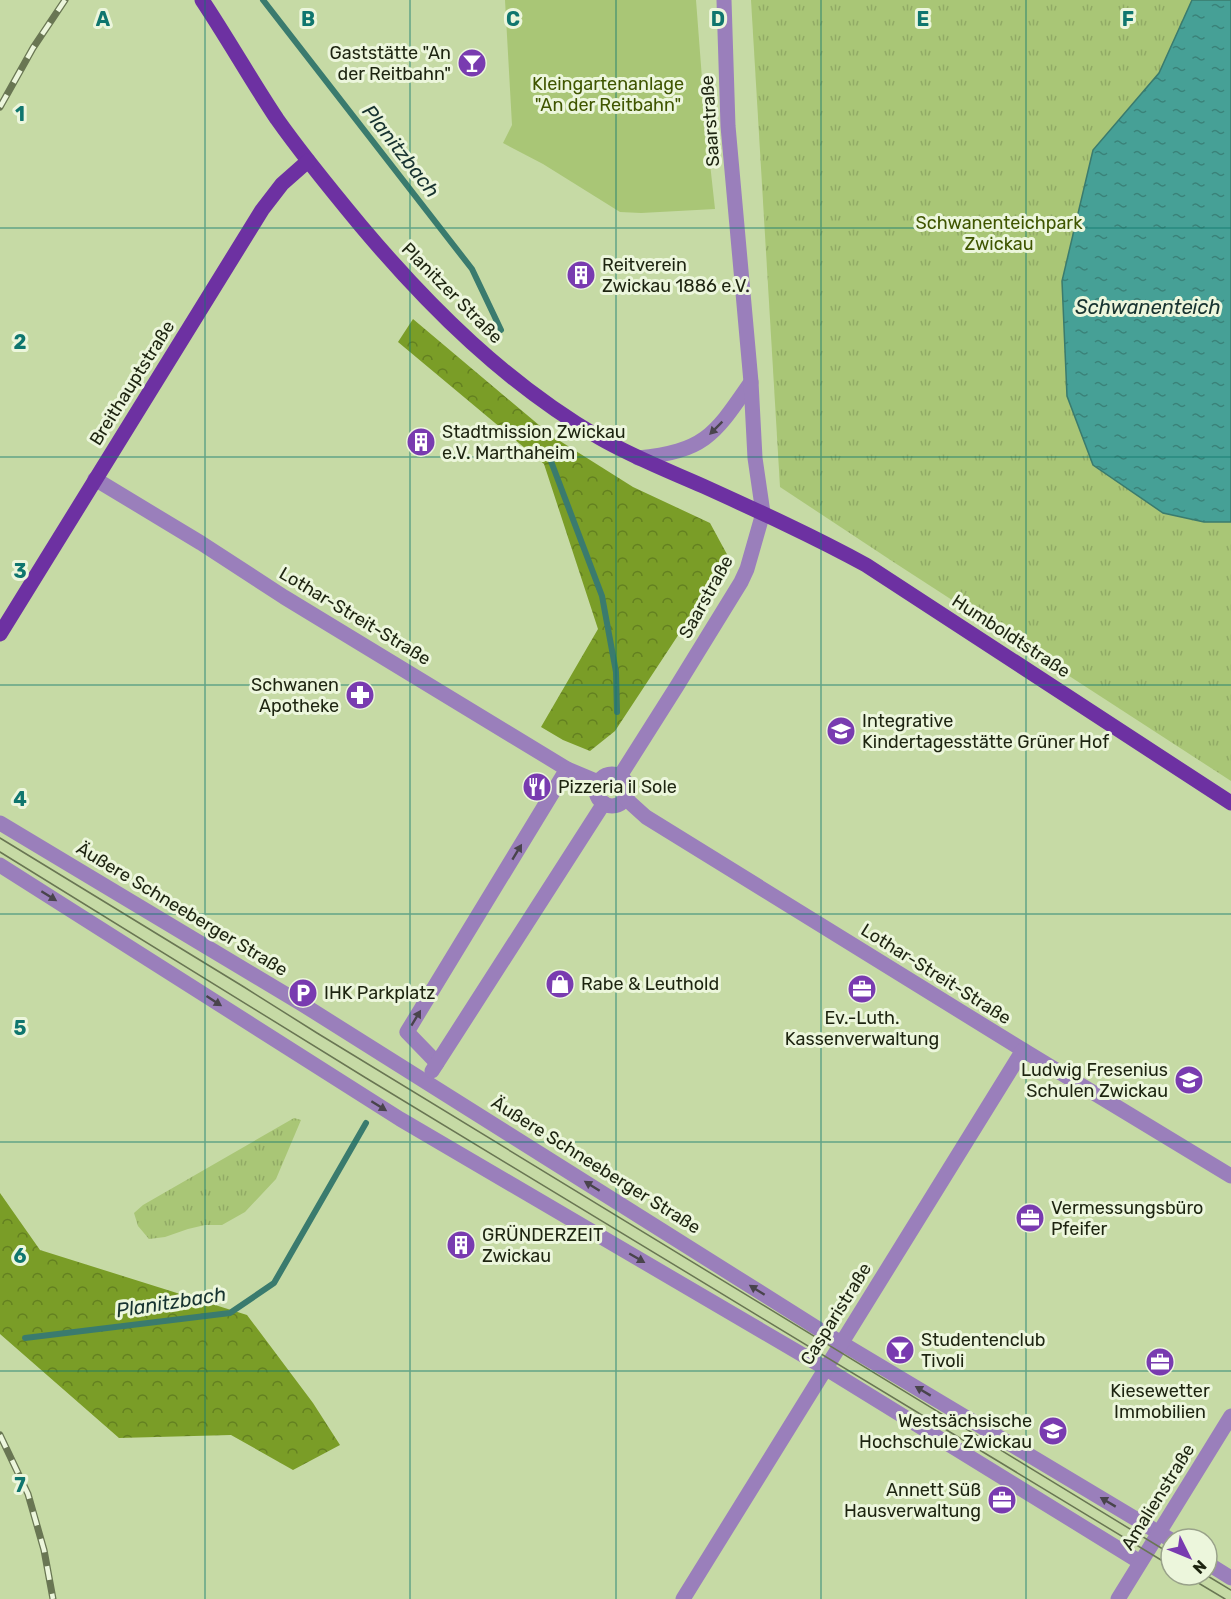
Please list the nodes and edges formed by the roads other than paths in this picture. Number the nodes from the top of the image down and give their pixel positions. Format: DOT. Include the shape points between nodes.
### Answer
graph roads {
  1 [pos="202,0"];
  2 [pos="724,0"];
  3 [pos="308,161"];
  4 [pos="751,382"];
  5 [pos="638,458"];
  6 [pos="95,479"];
  7 [pos="763,513"];
  8 [pos="0,633"];
  9 [pos="567,769"];
  10 [pos="620,776"];
  11 [pos="598,782"];
  12 [pos="625,798"];
  13 [pos="604,803"];
  14 [pos="1231,803"];
  15 [pos="0,823"];
  16 [pos="0,865"];
  17 [pos="1023,1050"];
  18 [pos="437,1063"];
  19 [pos="426,1081"];
  20 [pos="1231,1176"];
  21 [pos="841,1342"];
  22 [pos="825,1368"];
  23 [pos="1231,1416"];
  24 [pos="1170,1527"];
  25 [pos="1159,1532"];
  26 [pos="1159,1542"];
  27 [pos="1140,1562"];
  28 [pos="683,1599"];
  29 [pos="1118,1599"];
  1 -- 3 [label="main road, Planitzer Straße"];
  2 -- 4 [label="street, Saarstraße" via="728,126"];
  3 -- 5 [label="main road, Planitzer Straße" via="392,262 507,374 554,409"];
  3 -- 6 [label="main road, Breithauptstraße" via="282,184 262,210"];
  4 -- 5 [label="street, one-way" via="721,424 697,444 665,455"];
  4 -- 7 [label="street, Saarstraße"];
  5 -- 7 [label="main road, Planitzer Straße"];
  6 -- 8 [label="main road, Breithauptstraße"];
  6 -- 9 [label="street, Lothar-Streit-Straße"];
  7 -- 10 [label="street, Saarstraße" via="741,582"];
  7 -- 14 [label="main road, Humboldtstraße" via="866,565"];
  9 -- 11 [label="street, Lothar-Streit-Straße"];
  18 -- 9 [label="street, one-way" via="408,1032"];
  10 -- 11 [label="street" via="608,774"];
  10 -- 12 [label="street" via="628,789"];
  11 -- 13 [label="street" via="597,796"];
  12 -- 13 [label="street" via="613,806"];
  12 -- 17 [label="street, Lothar-Streit-Straße" via="646,817"];
  13 -- 18 [label="street"];
  15 -- 19 [label="street, Äußere Schneeberger Straße"];
  16 -- 22 [label="street, one-way" via="400,1119"];
  17 -- 20 [label="street, Lothar-Streit-Straße"];
  17 -- 21 [label="street, Casparistraße"];
  18 -- 19 [label="street"];
  21 -- 19 [label="street, Äußere Schneeberger Straße, one-way"];
  21 -- 22 [label="street, Casparistraße"];
  25 -- 21 [label="street, Äußere Schneeberger Straße, one-way"];
  22 -- 27 [label="street"];
  22 -- 28 [label="street, Casparistraße"];
  23 -- 24 [label="street, Amalienstraße"];
  26 -- 27 [label="street, Amalienstraße"];
  27 -- 29 [label="street, Amalienstraße"];
}
